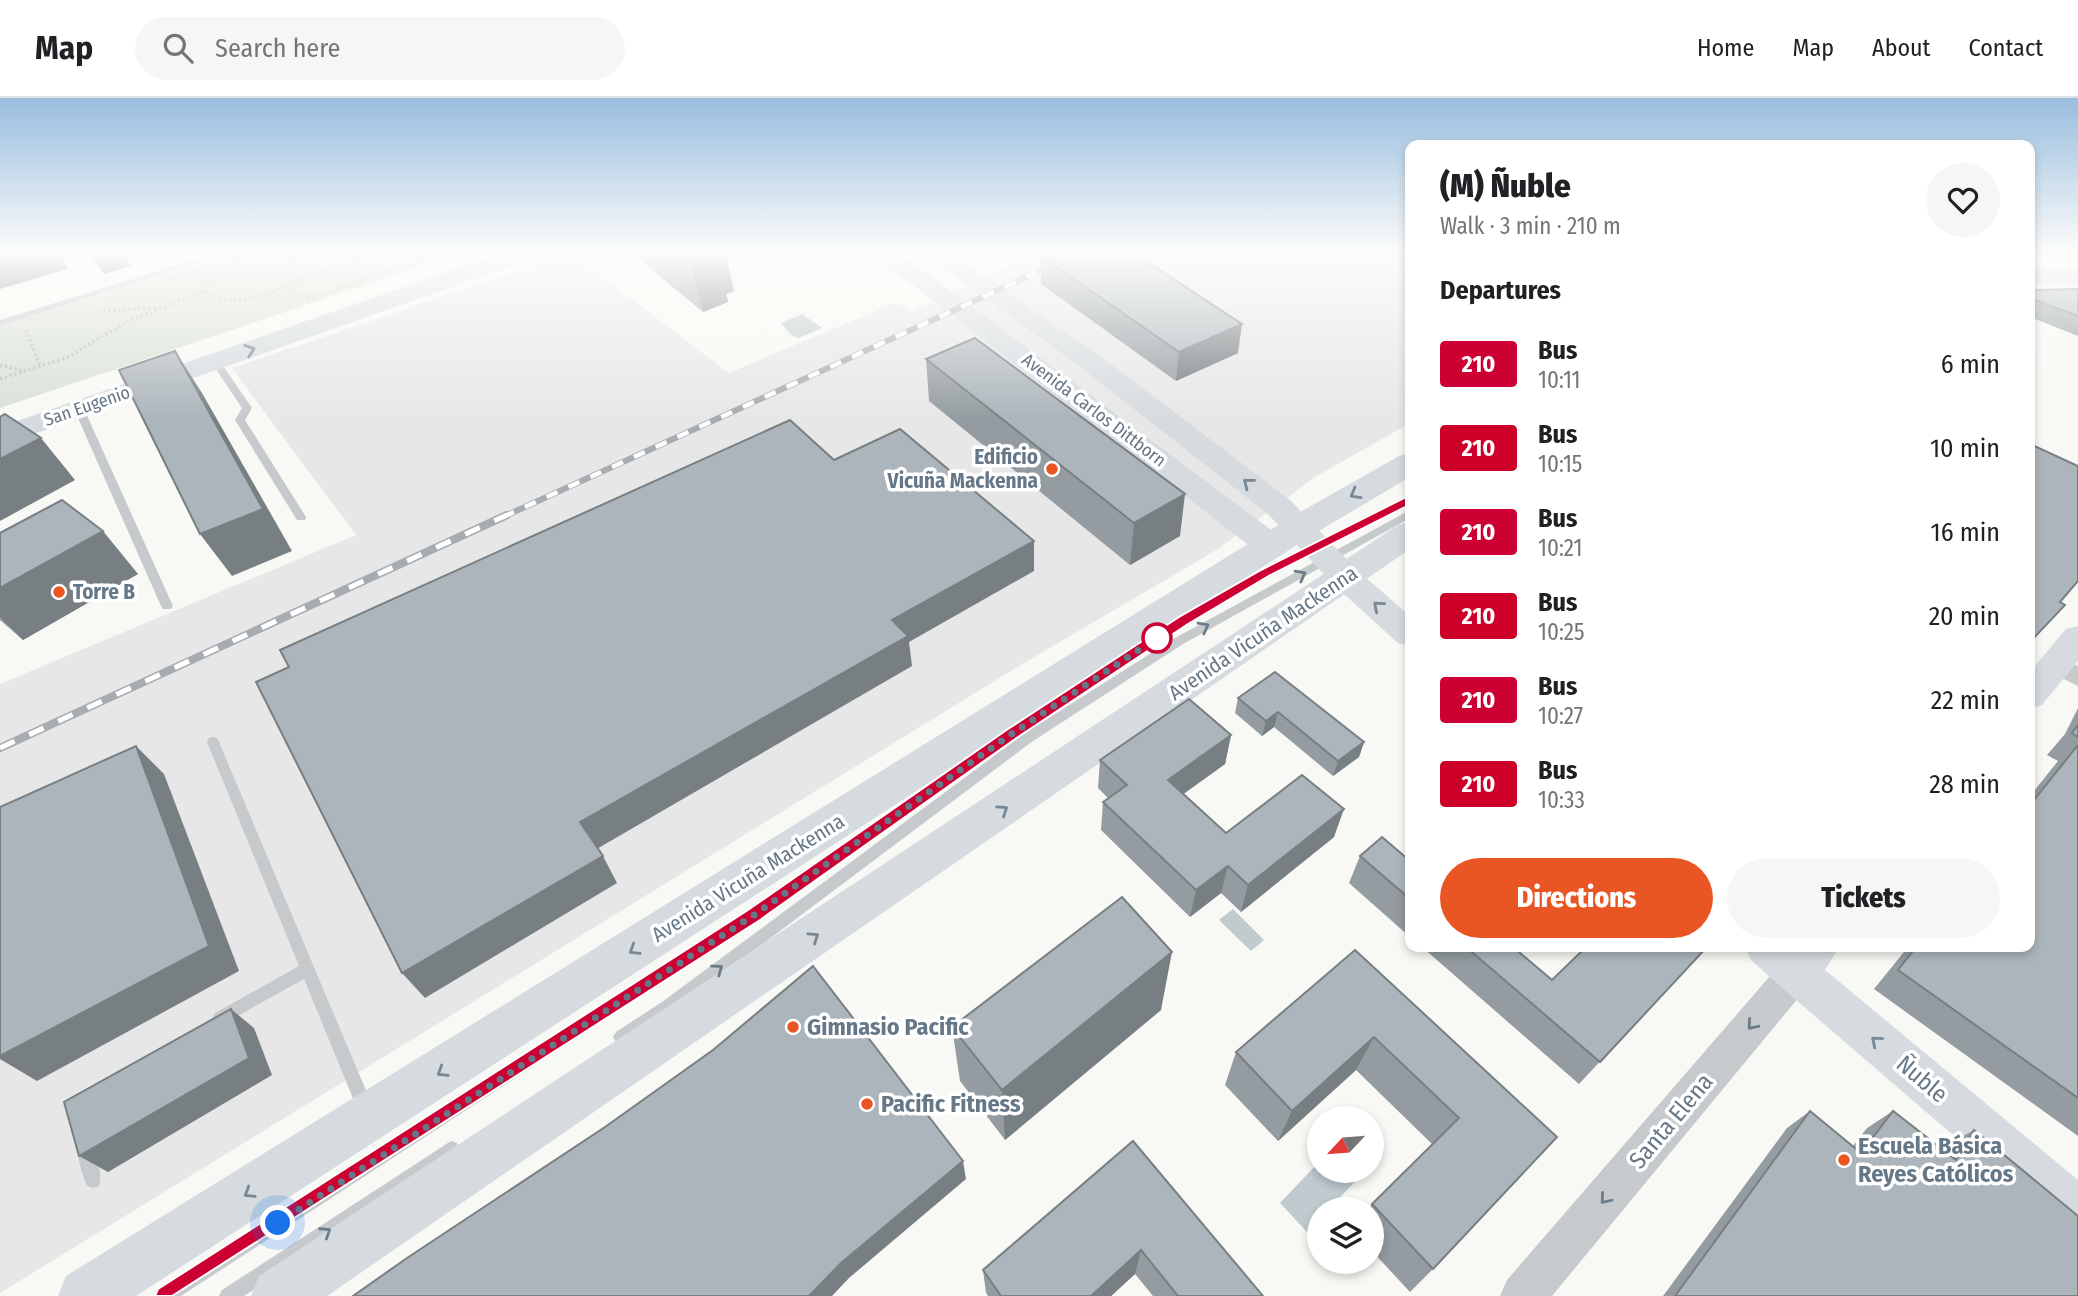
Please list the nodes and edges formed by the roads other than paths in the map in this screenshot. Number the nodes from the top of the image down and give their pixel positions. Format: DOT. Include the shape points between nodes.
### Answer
graph roads {
  1 [pos="53,307"];
  2 [pos="299,307"];
  3 [pos="373,307"];
  4 [pos="960,307"];
  5 [pos="1011,307"];
  6 [pos="0,323"];
  7 [pos="216,362"];
  8 [pos="79,410"];
  9 [pos="0,414"];
  10 [pos="0,437"];
  11 [pos="1405,467"];
  12 [pos="1405,502"];
  13 [pos="1405,516"];
  14 [pos="301,517"];
  15 [pos="1405,534"];
  16 [pos="1307,553"];
  17 [pos="167,606"];
  18 [pos="1405,630"];
  19 [pos="2078,638"];
  20 [pos="2067,671"];
  21 [pos="2035,693"];
  22 [pos="213,742"];
  23 [pos="1794,956"];
  24 [pos="308,969"];
  25 [pos="202,1028"];
  26 [pos="612,1043"];
  27 [pos="370,1118"];
  28 [pos="79,1126"];
  29 [pos="466,1139"];
  30 [pos="93,1180"];
  31 [pos="2078,1211"];
  32 [pos="86,1296"];
  33 [pos="165,1296"];
  34 [pos="228,1296"];
  35 [pos="279,1296"];
  36 [pos="1523,1296"];
  1 -- 6 [label="lane"];
  2 -- 9 [label="main road, San Eugenio"];
  7 -- 3 [label="main road, San Eugenio, one-way"];
  4 -- 16 [label="main road, Avenida Carlos Dittborn"];
  16 -- 5 [label="main road, Avenida Carlos Dittborn, one-way" via="1116,381"];
  7 -- 8 [label="main road, San Eugenio"];
  7 -- 14 [label="lane" via="247,408 240,420"];
  8 -- 10 [label="main road, San Eugenio"];
  8 -- 17 [label="lane"];
  11 -- 16 [label="main road, Avenida Vicuña Mackenna, one-way"];
  12 -- 16 [label="lane"];
  13 -- 16 [label="lane"];
  15 -- 16 [label="main road, Avenida Vicuña Mackenna"];
  18 -- 16 [label="main road, one-way"];
  26 -- 16 [label="lane, one-way" via="1029,737"];
  16 -- 27 [label="main road, Avenida Vicuña Mackenna, one-way"];
  16 -- 33 [label="lane" via="1143,647 754,915"];
  35 -- 16 [label="main road, Avenida Vicuña Mackenna, one-way"];
  19 -- 20 [label="main road"];
  20 -- 21 [label="main road"];
  22 -- 24 [label="lane"];
  31 -- 23 [label="main road, Ñuble, one-way"];
  23 -- 36 [label="street, Santa Elena, one-way"];
  24 -- 25 [label="lane"];
  24 -- 27 [label="lane"];
  27 -- 32 [label="main road, Avenida Vicuña Mackenna, one-way"];
  28 -- 30 [label="lane"];
  34 -- 29 [label="lane, one-way"];
}
